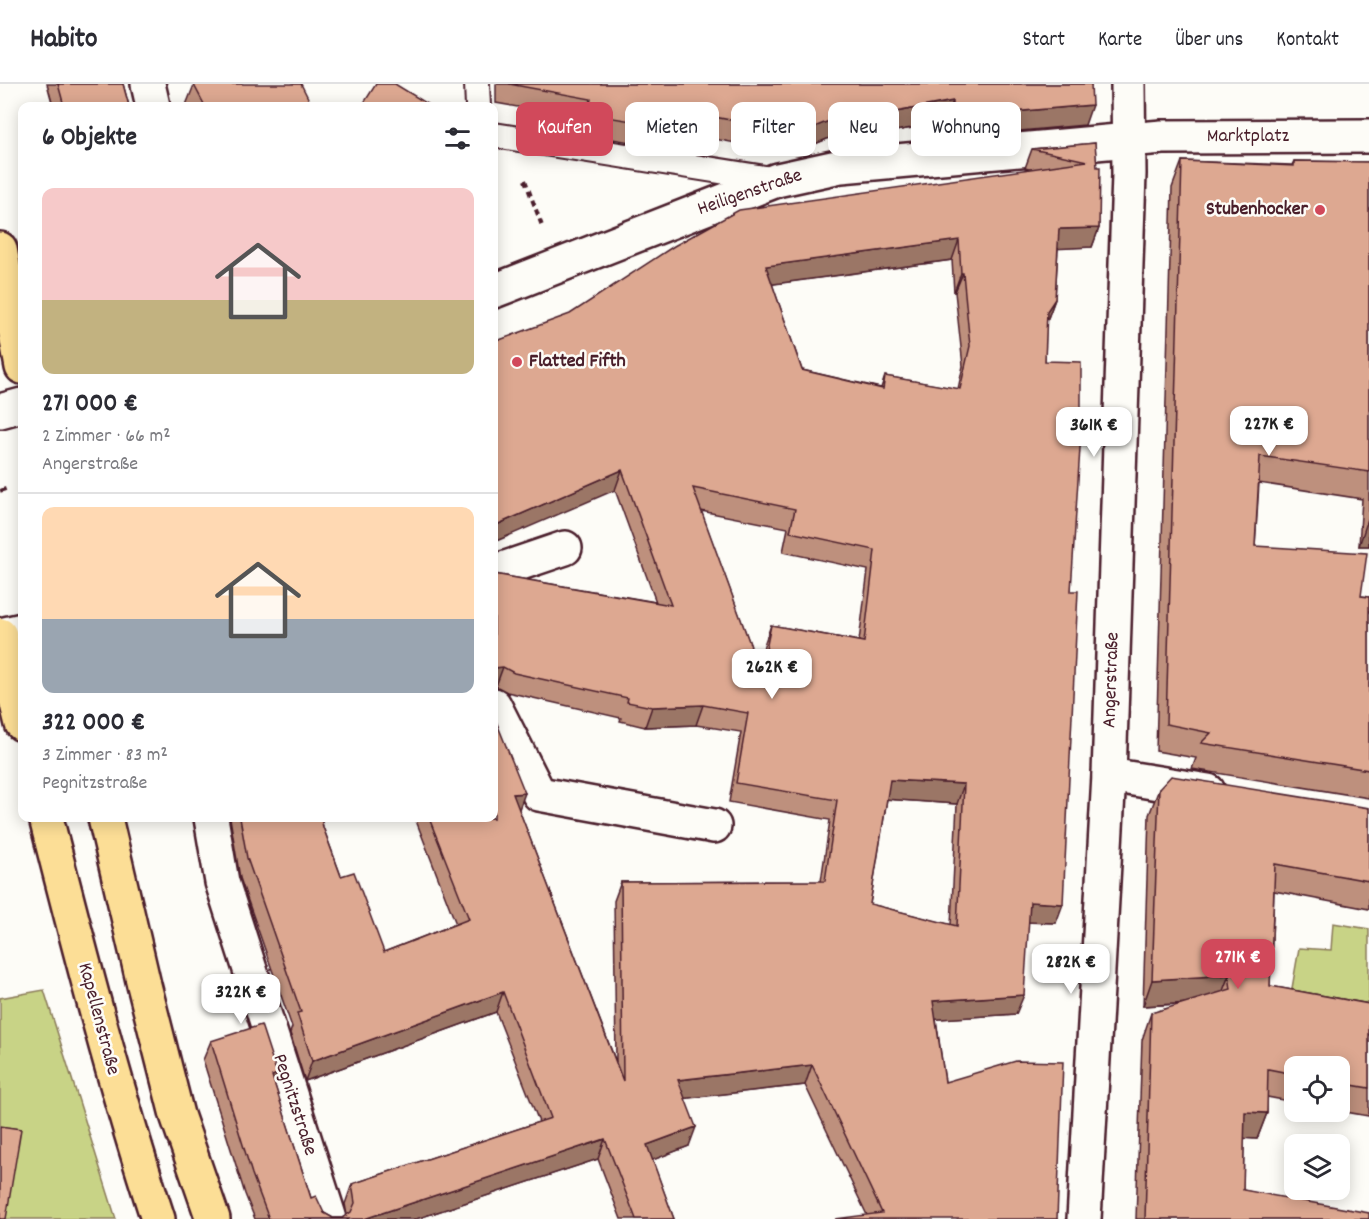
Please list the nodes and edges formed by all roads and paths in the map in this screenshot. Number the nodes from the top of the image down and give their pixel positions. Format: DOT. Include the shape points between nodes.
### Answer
graph roads {
  1 [pos="148,84"];
  2 [pos="477,84"];
  3 [pos="1128,84"];
  4 [pos="152,102"];
  5 [pos="478,102"];
  6 [pos="498,136"];
  7 [pos="1369,136"];
  8 [pos="1128,141"];
  9 [pos="524,175"];
  10 [pos="777,180"];
  11 [pos="0,249"];
  12 [pos="557,266"];
  13 [pos="498,289"];
  14 [pos="18,346"];
  15 [pos="18,406"];
  16 [pos="0,411"];
  17 [pos="8,488"];
  18 [pos="0,490"];
  19 [pos="565,548"];
  20 [pos="498,571"];
  21 [pos="18,631"];
  22 [pos="0,635"];
  23 [pos="18,708"];
  24 [pos="498,713"];
  25 [pos="1109,775"];
  26 [pos="1240,796"];
  27 [pos="47,822"];
  28 [pos="106,822"];
  29 [pos="212,822"];
  30 [pos="714,825"];
  31 [pos="158,1219"];
  32 [pos="213,1219"];
  33 [pos="330,1219"];
  34 [pos="1084,1219"];
  1 -- 4 [label="street"];
  2 -- 5 [label="lane"];
  3 -- 8 [label="street, Angerstraße"];
  6 -- 10 [label="lane"];
  7 -- 8 [label="street, Marktplatz" via="1162,137"];
  8 -- 10 [label="street, Heiligenstraße" via="841,166"];
  8 -- 25 [label="street, Angerstraße"];
  9 -- 12 [label="path"];
  10 -- 12 [label="street, Heiligenstraße"];
  11 -- 14 [label="main road"];
  12 -- 13 [label="street, Heiligenstraße"];
  15 -- 16 [label="street"];
  17 -- 18 [label="path"];
  19 -- 20 [label="street"];
  21 -- 22 [label="street"];
  22 -- 23 [label="main road"];
  24 -- 30 [label="street" via="539,794"];
  25 -- 26 [label="street"];
  25 -- 34 [label="street, Angerstraße"];
  27 -- 31 [label="main road, Kapellenstraße" via="127,1124"];
  28 -- 32 [label="main road" via="177,1115"];
  29 -- 33 [label="street, Pegnitzstraße" via="222,882"];
}
